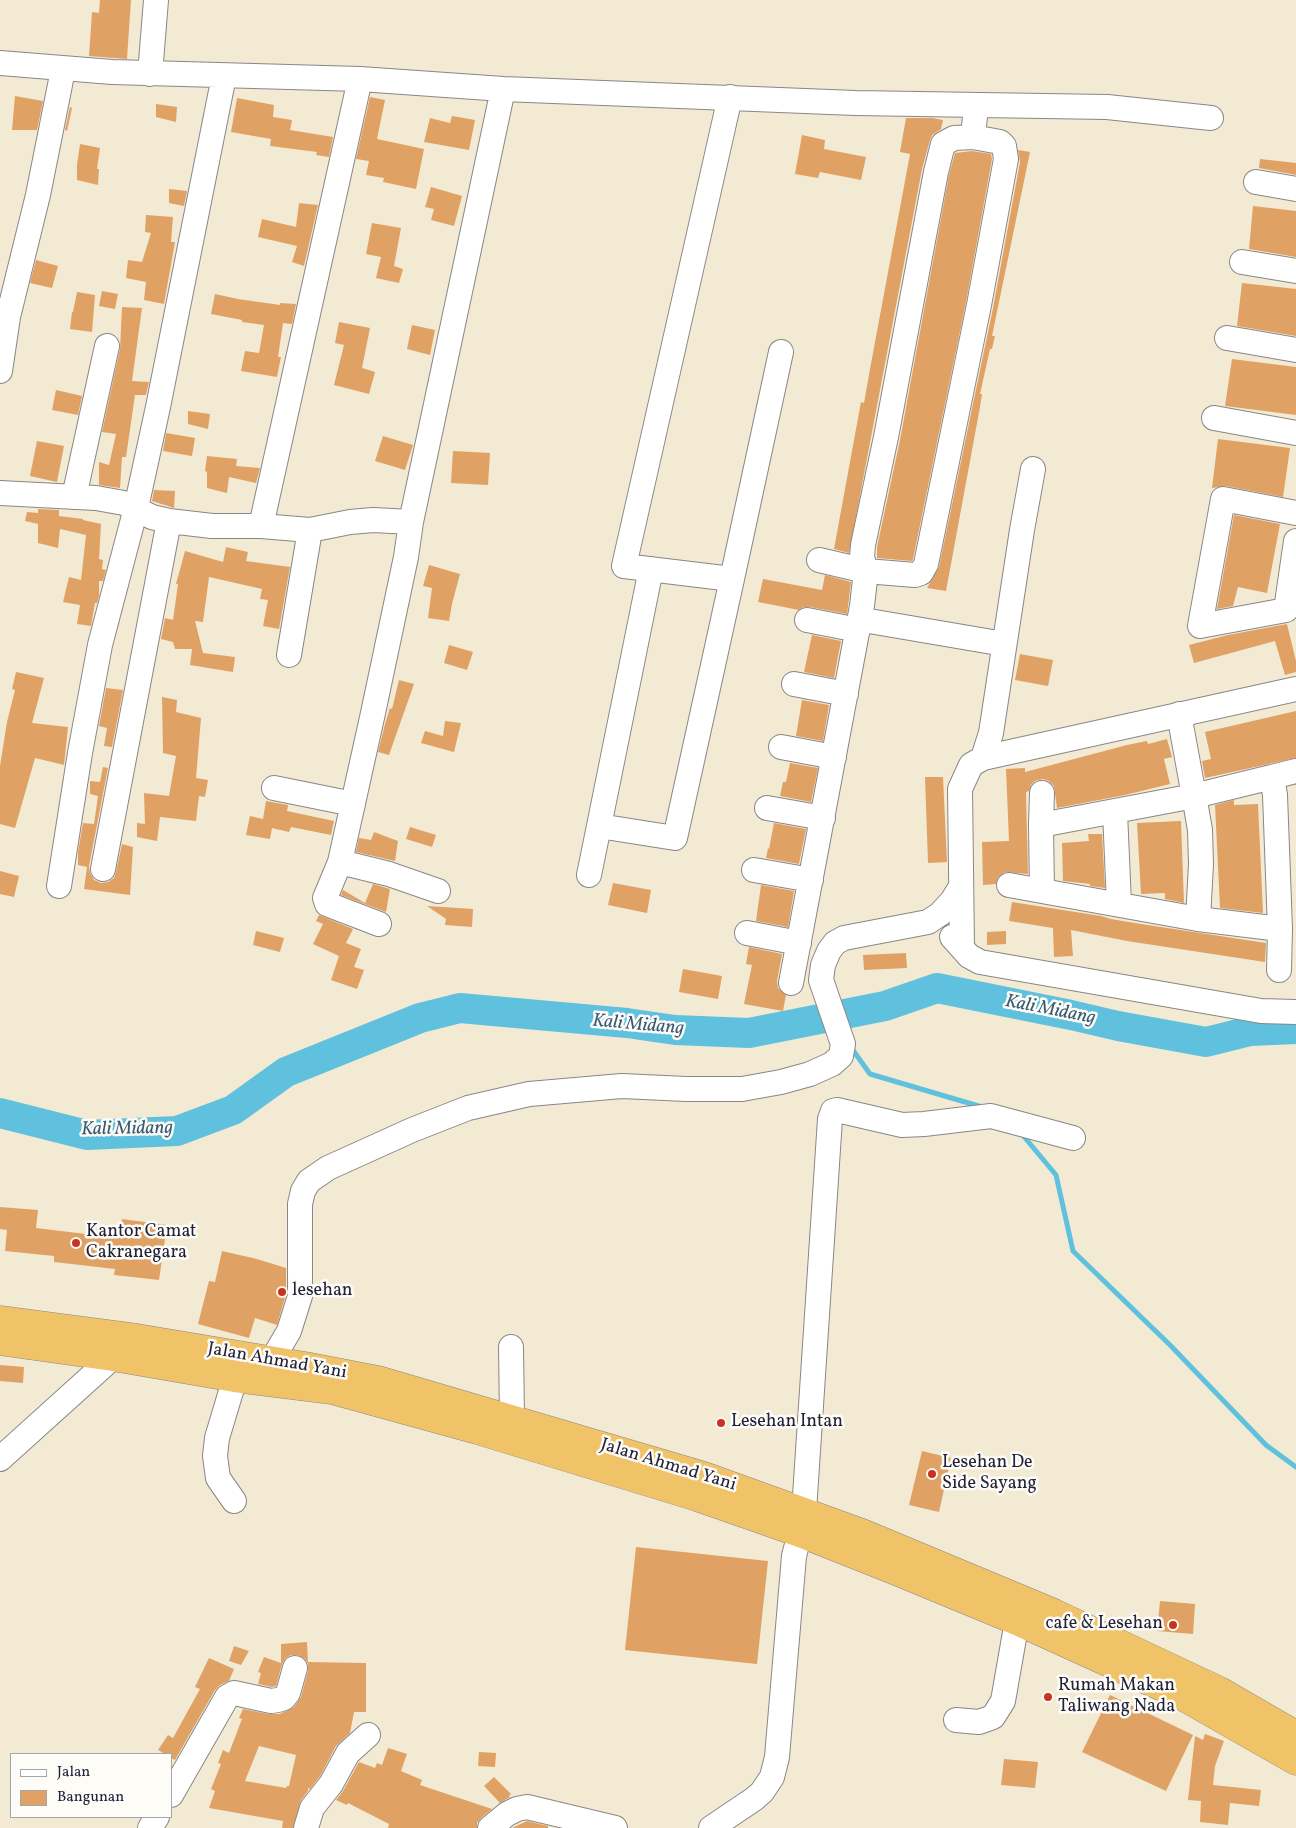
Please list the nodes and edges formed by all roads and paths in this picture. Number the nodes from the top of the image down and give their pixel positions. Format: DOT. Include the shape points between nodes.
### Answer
graph roads {
  1 [pos="156,0"];
  2 [pos="0,63"];
  3 [pos="64,70"];
  4 [pos="150,74"];
  5 [pos="224,76"];
  6 [pos="360,79"];
  7 [pos="503,89"];
  8 [pos="730,98"];
  9 [pos="976,106"];
  10 [pos="1211,118"];
  11 [pos="973,137"];
  12 [pos="1256,182"];
  13 [pos="1296,189"];
  14 [pos="1242,262"];
  15 [pos="1296,270"];
  16 [pos="1227,338"];
  17 [pos="107,346"];
  18 [pos="1296,350"];
  19 [pos="781,352"];
  20 [pos="0,371"];
  21 [pos="1214,418"];
  22 [pos="1296,433"];
  23 [pos="1033,469"];
  24 [pos="0,493"];
  25 [pos="74,497"];
  26 [pos="136,508"];
  27 [pos="1296,513"];
  28 [pos="168,521"];
  29 [pos="411,522"];
  30 [pos="261,526"];
  31 [pos="310,530"];
  32 [pos="1296,541"];
  33 [pos="819,560"];
  34 [pos="651,569"];
  35 [pos="866,571"];
  36 [pos="732,579"];
  37 [pos="807,620"];
  38 [pos="864,625"];
  39 [pos="1004,644"];
  40 [pos="289,655"];
  41 [pos="794,684"];
  42 [pos="1296,689"];
  43 [pos="846,694"];
  44 [pos="1179,714"];
  45 [pos="781,747"];
  46 [pos="834,757"];
  47 [pos="983,758"];
  48 [pos="1296,771"];
  49 [pos="1272,777"];
  50 [pos="274,788"];
  51 [pos="1042,793"];
  52 [pos="1194,796"];
  53 [pos="353,804"];
  54 [pos="767,808"];
  55 [pos="1115,812"];
  56 [pos="823,818"];
  57 [pos="1041,825"];
  58 [pos="599,826"];
  59 [pos="340,862"];
  60 [pos="103,869"];
  61 [pos="754,870"];
  62 [pos="589,875"];
  63 [pos="811,880"];
  64 [pos="1009,885"];
  65 [pos="59,886"];
  66 [pos="960,888"];
  67 [pos="438,891"];
  68 [pos="1042,891"];
  69 [pos="1119,904"];
  70 [pos="1198,919"];
  71 [pos="928,922"];
  72 [pos="379,924"];
  73 [pos="1280,929"];
  74 [pos="747,933"];
  75 [pos="799,943"];
  76 [pos="962,948"];
  77 [pos="1280,970"];
  78 [pos="791,983"];
  79 [pos="1296,1012"];
  80 [pos="1072,1138"];
  81 [pos="0,1320"];
  82 [pos="0,1341"];
  83 [pos="511,1347"];
  84 [pos="168,1355"];
  85 [pos="113,1357"];
  86 [pos="272,1360"];
  87 [pos="235,1378"];
  88 [pos="512,1418"];
  89 [pos="0,1459"];
  90 [pos="701,1486"];
  91 [pos="234,1501"];
  92 [pos="802,1522"];
  93 [pos="1016,1621"];
  94 [pos="296,1668"];
  95 [pos="1215,1701"];
  96 [pos="956,1720"];
  97 [pos="368,1734"];
  98 [pos="1296,1735"];
  99 [pos="1296,1761"];
  100 [pos="172,1792"];
  101 [pos="713,1827"];
  102 [pos="306,1828"];
  103 [pos="490,1828"];
  104 [pos="615,1828"];
  1 -- 4 [label="street"];
  2 -- 3 [label="street"];
  3 -- 4 [label="street"];
  3 -- 20 [label="street" via="38,196 8,317"];
  4 -- 5 [label="street"];
  5 -- 6 [label="street"];
  5 -- 26 [label="street"];
  6 -- 7 [label="street"];
  6 -- 30 [label="street"];
  7 -- 8 [label="street"];
  7 -- 29 [label="street"];
  8 -- 9 [label="street"];
  8 -- 34 [label="street" via="624,566"];
  9 -- 10 [label="street" via="1107,107"];
  9 -- 11 [label="street"];
  11 -- 35 [label="street" via="947,140 941,150 862,545"];
  11 -- 35 [label="street" via="1000,142 1006,159 926,564 918,575"];
  12 -- 13 [label="street"];
  14 -- 15 [label="street"];
  16 -- 18 [label="street"];
  17 -- 25 [label="street"];
  19 -- 36 [label="street"];
  21 -- 22 [label="street"];
  23 -- 39 [label="street"];
  24 -- 25 [label="street"];
  25 -- 26 [label="street" via="96,498"];
  26 -- 28 [label="street"];
  26 -- 65 [label="street" via="100,645"];
  27 -- 32 [label="street" via="1223,499 1200,626 1286,610"];
  28 -- 30 [label="street" via="212,526"];
  28 -- 60 [label="street"];
  29 -- 31 [label="street" via="373,520"];
  29 -- 53 [label="street"];
  30 -- 31 [label="street"];
  31 -- 40 [label="street"];
  33 -- 35 [label="street"];
  34 -- 36 [label="street"];
  34 -- 58 [label="street"];
  35 -- 38 [label="street"];
  36 -- 58 [label="street" via="675,838"];
  37 -- 38 [label="street"];
  38 -- 39 [label="street"];
  38 -- 43 [label="street"];
  39 -- 47 [label="street" via="991,733"];
  41 -- 43 [label="street"];
  42 -- 44 [label="street"];
  43 -- 46 [label="street"];
  44 -- 47 [label="street"];
  44 -- 52 [label="street"];
  45 -- 46 [label="street"];
  46 -- 56 [label="street"];
  47 -- 66 [label="street" via="971,765 960,789"];
  48 -- 49 [label="street"];
  49 -- 52 [label="street"];
  49 -- 73 [label="street"];
  50 -- 53 [label="street"];
  51 -- 57 [label="street"];
  52 -- 55 [label="street"];
  52 -- 70 [label="street" via="1200,830"];
  53 -- 59 [label="street"];
  54 -- 56 [label="street"];
  55 -- 57 [label="street"];
  55 -- 69 [label="street"];
  56 -- 63 [label="street"];
  57 -- 68 [label="street"];
  58 -- 62 [label="street"];
  59 -- 67 [label="street"];
  59 -- 72 [label="street" via="325,902"];
  61 -- 63 [label="street"];
  63 -- 75 [label="street"];
  64 -- 68 [label="street"];
  66 -- 71 [label="street" via="940,914"];
  66 -- 76 [label="street"];
  68 -- 69 [label="street"];
  69 -- 70 [label="street"];
  70 -- 73 [label="street"];
  71 -- 76 [label="street" via="947,932"];
  71 -- 86 [label="street" via="844,938 828,951 821,980 843,1044 842,1056 832,1064 796,1078 742,1089 622,1086 530,1094 468,1108 328,1168 309,1181 303,1191 300,1204 300,1296 289,1331"];
  73 -- 77 [label="street"];
  74 -- 75 [label="street"];
  75 -- 78 [label="street"];
  76 -- 79 [label="street" via="968,956 980,962 1261,1011"];
  80 -- 92 [label="street" via="991,1116 902,1125 837,1110 832,1112"];
  81 -- 84 [label="highway, Jalan Ahmad Yani"];
  82 -- 85 [label="highway"];
  83 -- 88 [label="street"];
  84 -- 85 [label="highway"];
  84 -- 86 [label="highway, Jalan Ahmad Yani"];
  84 -- 87 [label="highway"];
  85 -- 89 [label="street"];
  86 -- 88 [label="highway, Jalan Ahmad Yani" via="378,1380"];
  87 -- 90 [label="highway" via="332,1390"];
  87 -- 91 [label="street" via="217,1438 215,1456 218,1478"];
  88 -- 90 [label="highway, Jalan Ahmad Yani"];
  90 -- 92 [label="highway, Jalan Ahmad Yani"];
  92 -- 93 [label="highway" via="891,1569"];
  92 -- 95 [label="highway, Jalan Ahmad Yani" via="862,1533 1054,1613"];
  92 -- 101 [label="street" via="794,1556 772,1777 754,1799"];
  93 -- 95 [label="highway" via="1117,1666"];
  93 -- 96 [label="street" via="1003,1701 994,1717 979,1722"];
  94 -- 100 [label="street" via="284,1698 271,1700 234,1693 227,1697"];
  95 -- 98 [label="highway, Jalan Ahmad Yani"];
  95 -- 99 [label="highway"];
  97 -- 102 [label="street" via="348,1753 312,1808"];
  103 -- 104 [label="street" via="507,1814 527,1806"];
}
